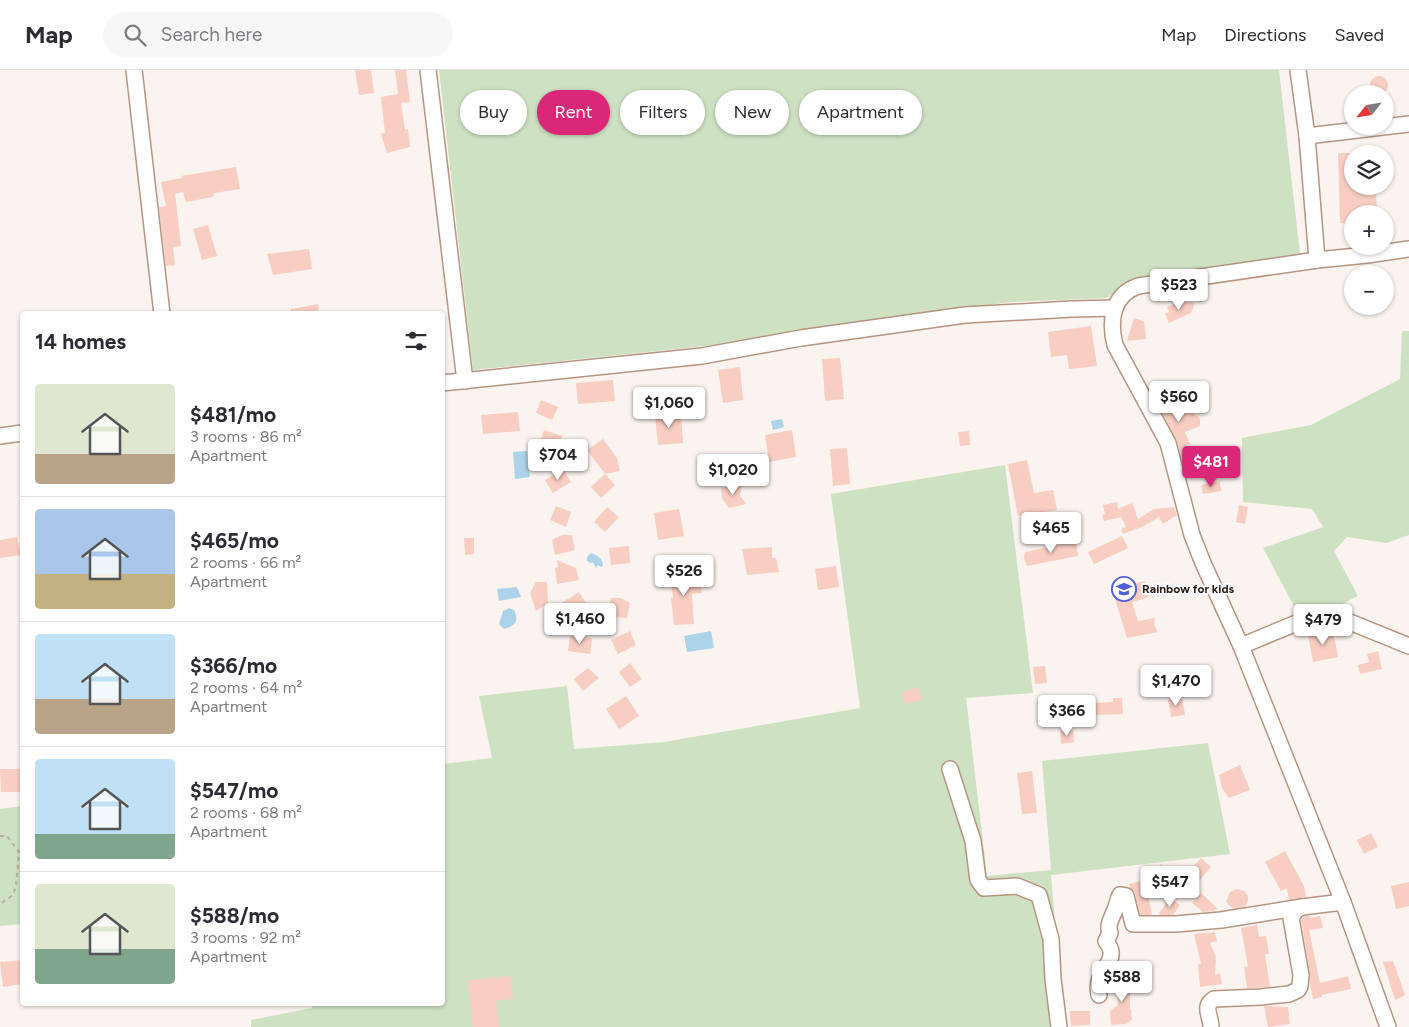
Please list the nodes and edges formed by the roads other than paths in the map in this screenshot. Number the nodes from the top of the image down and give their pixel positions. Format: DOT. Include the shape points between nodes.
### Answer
graph roads {
  1 [pos="134,70"];
  2 [pos="428,70"];
  3 [pos="1298,70"];
  4 [pos="1409,124"];
  5 [pos="1308,136"];
  6 [pos="1409,249"];
  7 [pos="1317,260"];
  8 [pos="1115,308"];
  9 [pos="162,311"];
  10 [pos="465,381"];
  11 [pos="445,384"];
  12 [pos="20,433"];
  13 [pos="0,436"];
  14 [pos="1241,646"];
  15 [pos="1409,646"];
  16 [pos="950,769"];
  17 [pos="1343,902"];
  18 [pos="1302,907"];
  19 [pos="1099,995"];
  20 [pos="1059,1027"];
  21 [pos="1211,1027"];
  22 [pos="1388,1027"];
  1 -- 9 [label="street"];
  2 -- 10 [label="street"];
  3 -- 5 [label="street"];
  4 -- 5 [label="street"];
  5 -- 7 [label="street"];
  6 -- 7 [label="street"];
  7 -- 8 [label="street" via="1138,286 1123,294"];
  8 -- 10 [label="street" via="966,315 801,338 702,356"];
  8 -- 14 [label="street" via="1112,331 1115,345 1168,443 1202,563"];
  10 -- 11 [label="street"];
  12 -- 13 [label="street"];
  14 -- 15 [label="street" via="1323,614"];
  14 -- 17 [label="street"];
  16 -- 20 [label="street" via="972,841 978,880 984,888 1017,886 1039,895 1051,939"];
  17 -- 18 [label="street"];
  17 -- 22 [label="street"];
  18 -- 19 [label="street" via="1176,924 1133,924 1126,896 1120,895 1109,922 1110,933 1106,941 1111,959 1100,978"];
  18 -- 21 [label="street" via="1291,918 1301,974 1298,990 1289,994 1214,999 1207,1007"];
}
